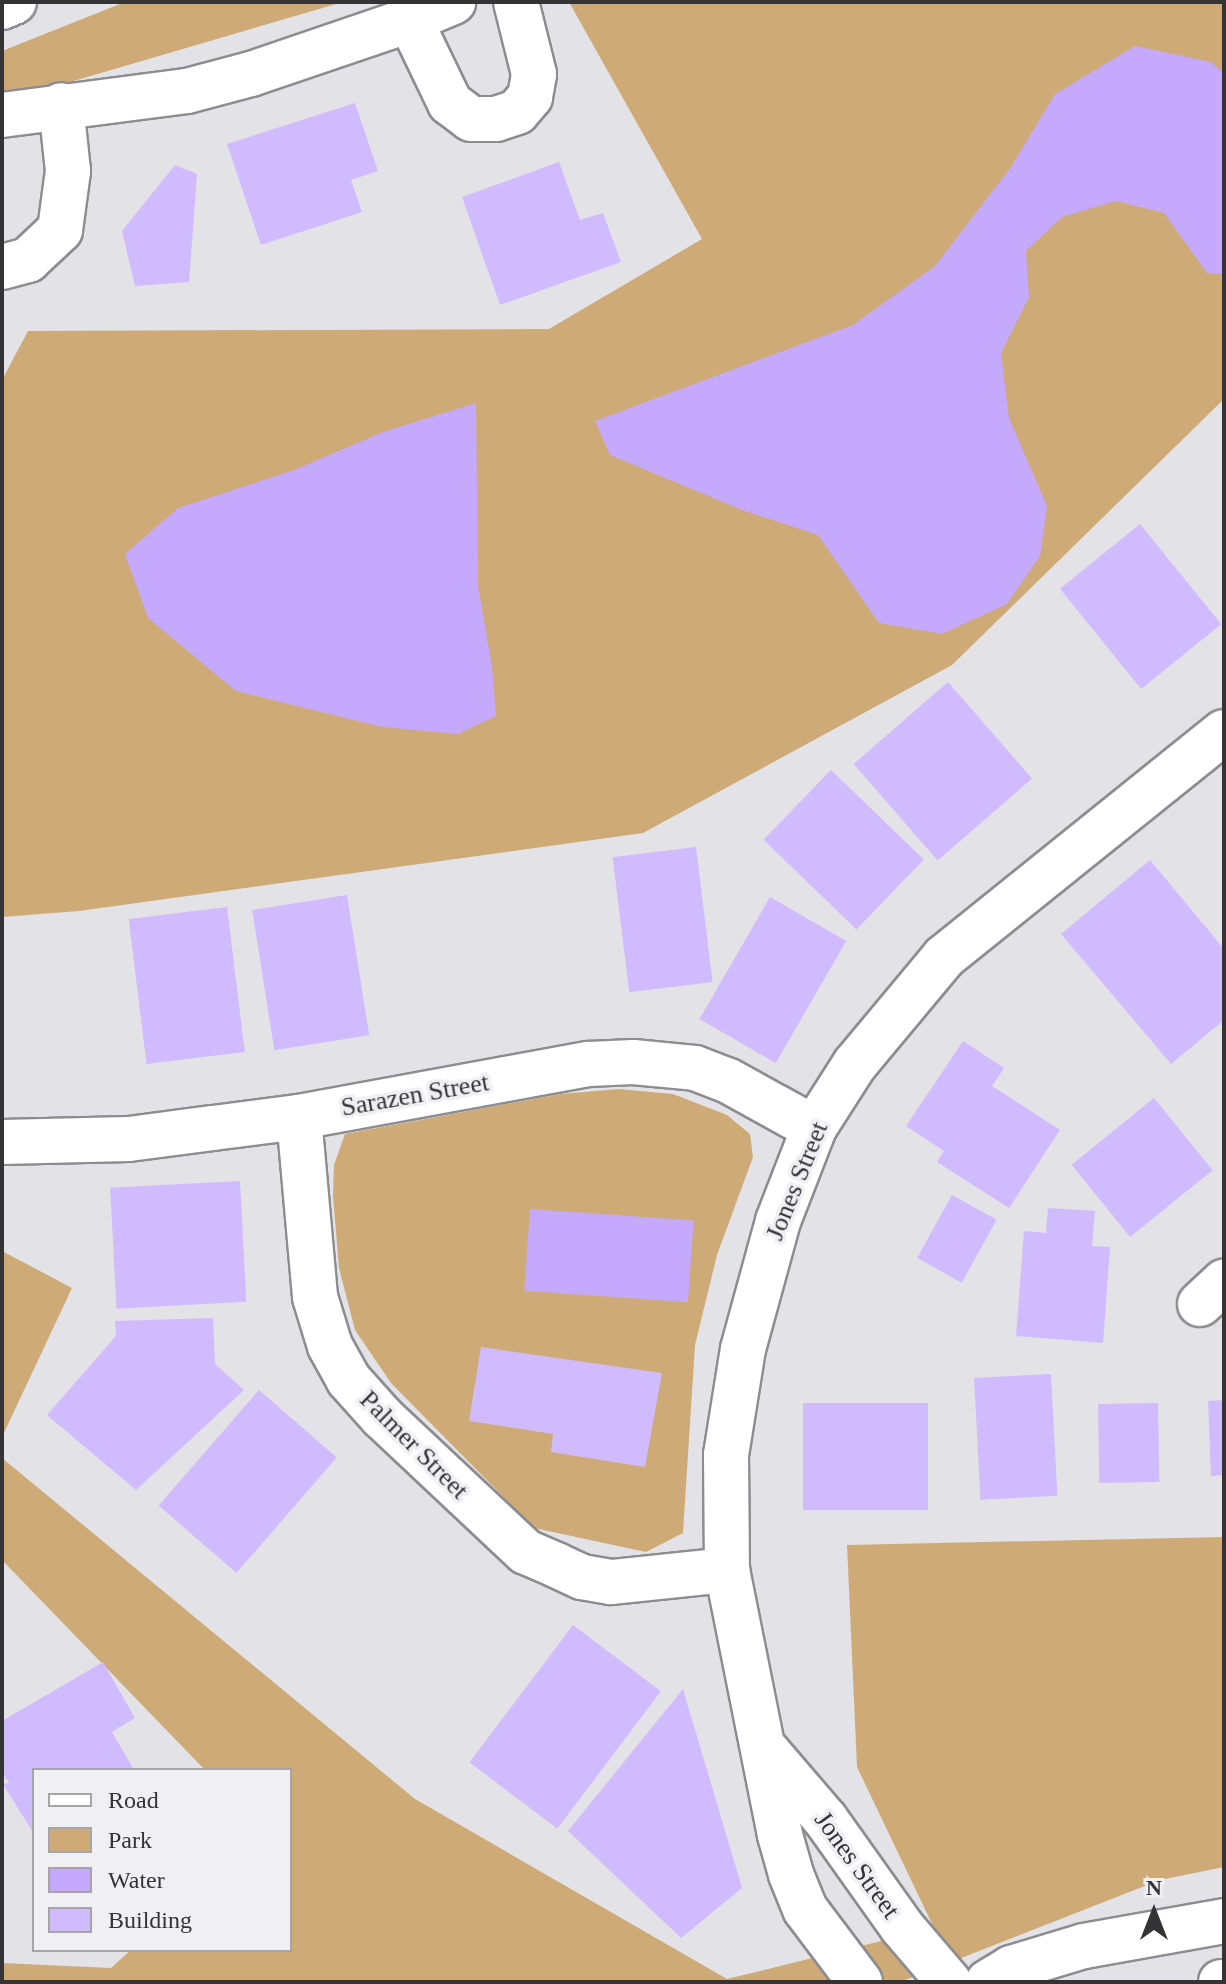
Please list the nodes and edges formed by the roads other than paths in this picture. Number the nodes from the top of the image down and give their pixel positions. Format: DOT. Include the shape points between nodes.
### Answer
graph roads {
  1 [pos="14,2"];
  2 [pos="453,2"];
  3 [pos="516,2"];
  4 [pos="2,7"];
  5 [pos="410,20"];
  6 [pos="61,105"];
  7 [pos="2,115"];
  8 [pos="2,267"];
  9 [pos="1224,732"];
  10 [pos="299,1117"];
  11 [pos="814,1128"];
  12 [pos="2,1142"];
  13 [pos="1224,1282"];
  14 [pos="1224,1302"];
  15 [pos="727,1570"];
  16 [pos="765,1748"];
  17 [pos="1224,1921"];
  18 [pos="860,1982"];
  19 [pos="949,1982"];
  20 [pos="988,1982"];
  1 -- 4 [label="street"];
  2 -- 5 [label="street"];
  3 -- 5 [label="street" via="534,74 530,97 517,112 496,119 471,119 450,103"];
  5 -- 6 [label="street" via="187,91"];
  6 -- 7 [label="street"];
  6 -- 8 [label="street" via="68,171 60,230 28,260"];
  9 -- 11 [label="street, Jones Street" via="944,957 855,1064"];
  10 -- 11 [label="street, Sarazen Street" via="589,1064 662,1062 727,1080"];
  10 -- 12 [label="street, Sarazen Street" via="129,1139"];
  10 -- 15 [label="street, Palmer Street" via="315,1297 330,1346 348,1379 382,1417 526,1552 582,1577 611,1582"];
  11 -- 15 [label="street, Jones Street" via="778,1221 743,1349 726,1455"];
  13 -- 14 [label="street" via="1200,1304"];
  15 -- 16 [label="street, Jones Street"];
  16 -- 18 [label="street, Jones Street" via="780,1835 805,1909"];
  16 -- 19 [label="street, Jones Street"];
  17 -- 20 [label="street" via="1084,1946 1011,1968"];
}
